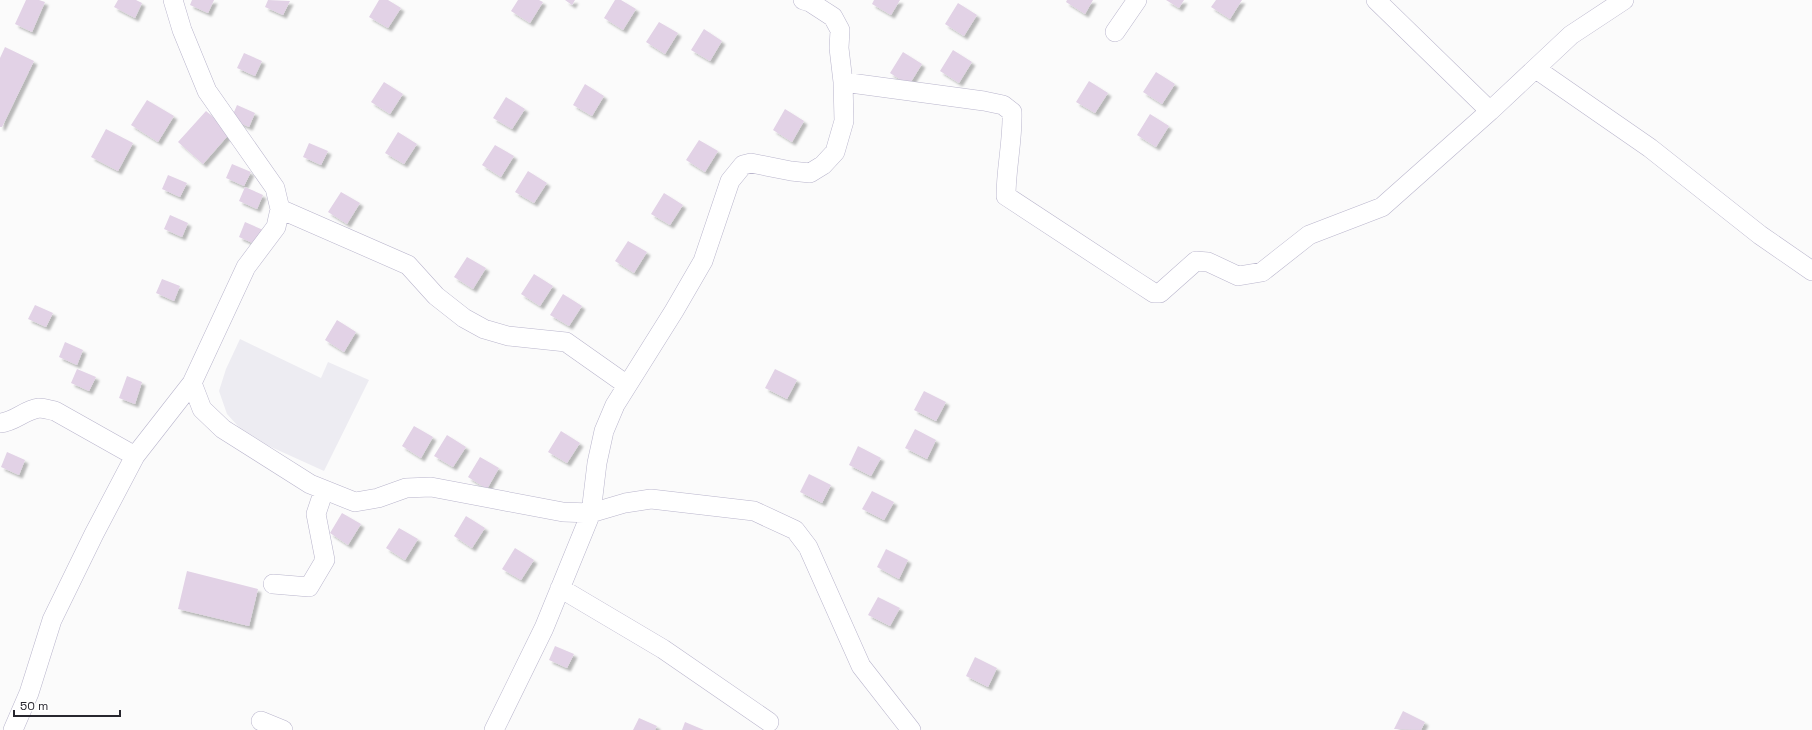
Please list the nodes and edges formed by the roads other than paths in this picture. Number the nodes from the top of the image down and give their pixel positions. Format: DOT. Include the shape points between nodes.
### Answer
graph roads {
  1 [pos="158,0"];
  2 [pos="803,0"];
  3 [pos="1137,0"];
  4 [pos="1376,0"];
  5 [pos="1624,0"];
  6 [pos="174,6"];
  7 [pos="1115,32"];
  8 [pos="1536,68"];
  9 [pos="843,82"];
  10 [pos="1490,111"];
  11 [pos="280,209"];
  12 [pos="1812,270"];
  13 [pos="192,384"];
  14 [pos="627,385"];
  15 [pos="0,423"];
  16 [pos="135,456"];
  17 [pos="324,490"];
  18 [pos="591,513"];
  19 [pos="273,584"];
  20 [pos="560,588"];
  21 [pos="262,721"];
  22 [pos="769,722"];
  23 [pos="13,730"];
  24 [pos="283,730"];
  25 [pos="494,730"];
  26 [pos="911,730"];
  1 -- 6 [label="street"];
  2 -- 9 [label="street" via="833,17 840,30 839,48"];
  3 -- 7 [label="street"];
  4 -- 10 [label="street"];
  5 -- 8 [label="street" via="1572,35"];
  6 -- 11 [label="street" via="207,91 275,188"];
  8 -- 10 [label="street"];
  8 -- 12 [label="street" via="1650,148 1760,235"];
  9 -- 10 [label="street" via="1003,105 1012,112 1006,196 1154,292 1164,290 1196,261 1208,262 1238,276 1262,272 1309,235 1382,207"];
  9 -- 14 [label="street" via="844,121 835,152 823,165 810,173 751,163 742,165 737,170 730,182 703,261"];
  11 -- 13 [label="street" via="276,227 246,267"];
  11 -- 14 [label="street" via="408,265 436,296 464,318 484,329 508,336 566,342"];
  13 -- 16 [label="street"];
  13 -- 17 [label="street" via="202,408 223,429 310,484"];
  14 -- 18 [label="street" via="604,431 597,462"];
  15 -- 16 [label="street" via="9,422 28,411 40,408 55,411"];
  16 -- 23 [label="street" via="52,620 29,693"];
  17 -- 18 [label="street" via="355,502 378,498 406,488 431,487 563,512"];
  17 -- 19 [label="street" via="316,514 326,560 309,587"];
  18 -- 20 [label="street"];
  18 -- 26 [label="street" via="625,503 651,499 754,511 795,530 808,547 861,666"];
  20 -- 22 [label="street" via="663,649"];
  20 -- 25 [label="street" via="544,628"];
  21 -- 24 [label="street"];
}
